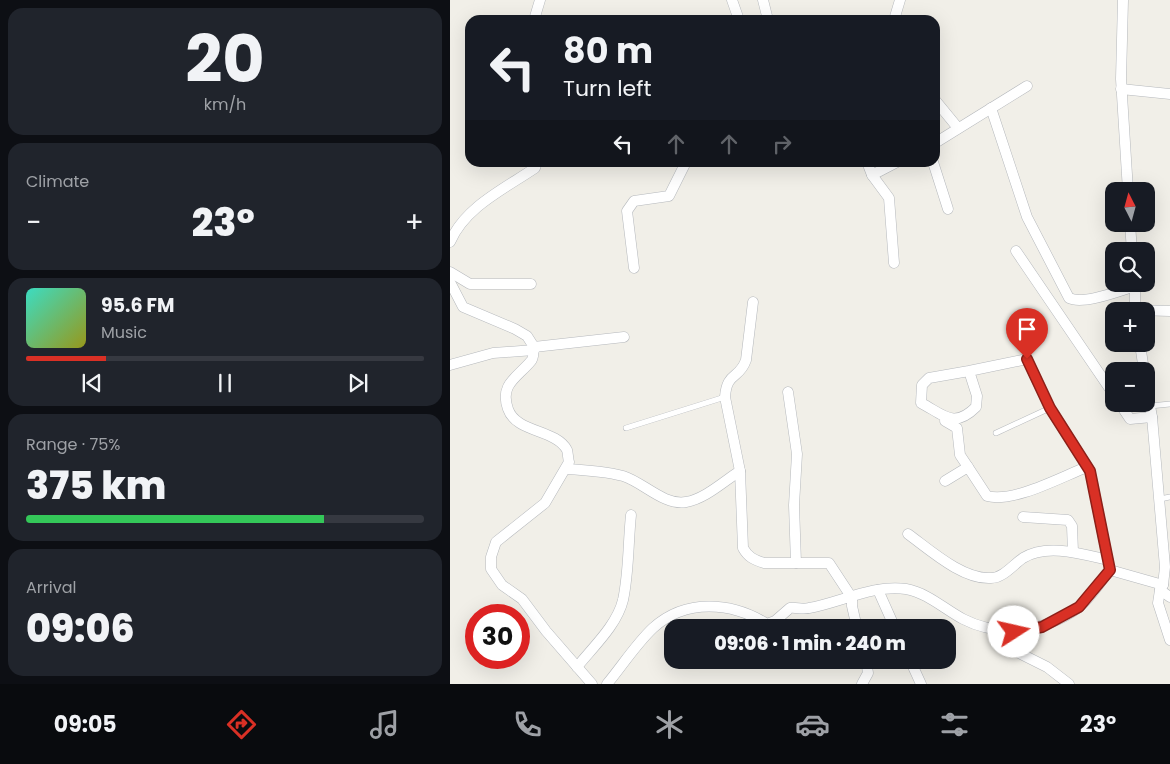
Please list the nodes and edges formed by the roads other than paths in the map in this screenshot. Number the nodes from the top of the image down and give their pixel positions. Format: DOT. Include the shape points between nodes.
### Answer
graph roads {
  1 [pos="540,0"];
  2 [pos="732,0"];
  3 [pos="763,0"];
  4 [pos="900,0"];
  5 [pos="1123,0"];
  6 [pos="536,15"];
  7 [pos="737,15"];
  8 [pos="767,15"];
  9 [pos="896,15"];
  10 [pos="1027,86"];
  11 [pos="1121,89"];
  12 [pos="1170,94"];
  13 [pos="940,106"];
  14 [pos="991,108"];
  15 [pos="958,128"];
  16 [pos="940,140"];
  17 [pos="535,167"];
  18 [pos="684,167"];
  19 [pos="869,167"];
  20 [pos="887,167"];
  21 [pos="935,167"];
  22 [pos="872,175"];
  23 [pos="1127,182"];
  24 [pos="948,209"];
  25 [pos="450,242"];
  26 [pos="1016,251"];
  27 [pos="894,264"];
  28 [pos="634,268"];
  29 [pos="450,272"];
  30 [pos="450,282"];
  31 [pos="531,284"];
  32 [pos="1109,292"];
  33 [pos="753,302"];
  34 [pos="1155,311"];
  35 [pos="1170,311"];
  36 [pos="624,337"];
  37 [pos="534,348"];
  38 [pos="450,365"];
  39 [pos="969,371"];
  40 [pos="1105,382"];
  41 [pos="788,392"];
  42 [pos="725,397"];
  43 [pos="1170,404"];
  44 [pos="1050,408"];
  45 [pos="1155,410"];
  46 [pos="923,411"];
  47 [pos="1125,412"];
  48 [pos="1151,412"];
  49 [pos="626,428"];
  50 [pos="996,433"];
  51 [pos="1087,467"];
  52 [pos="968,468"];
  53 [pos="566,469"];
  54 [pos="740,471"];
  55 [pos="945,481"];
  56 [pos="1165,498"];
  57 [pos="631,515"];
  58 [pos="1023,517"];
  59 [pos="908,534"];
  60 [pos="1073,552"];
  61 [pos="796,563"];
  62 [pos="1109,565"];
  63 [pos="1162,588"];
  64 [pos="878,590"];
  65 [pos="1170,597"];
  66 [pos="852,598"];
  67 [pos="855,619"];
  68 [pos="891,619"];
  69 [pos="1014,632"];
  70 [pos="1170,640"];
  71 [pos="577,667"];
  72 [pos="867,669"];
  73 [pos="914,669"];
  74 [pos="592,684"];
  75 [pos="607,684"];
  76 [pos="862,684"];
  77 [pos="921,684"];
  78 [pos="1069,684"];
  1 -- 6 [label="street"];
  2 -- 7 [label="street"];
  3 -- 8 [label="street"];
  4 -- 9 [label="street"];
  5 -- 11 [label="street"];
  10 -- 14 [label="street"];
  11 -- 12 [label="street"];
  11 -- 23 [label="street"];
  13 -- 15 [label="street"];
  14 -- 15 [label="street"];
  14 -- 32 [label="street" via="1028,217 1069,298 1075,301"];
  15 -- 16 [label="street"];
  17 -- 25 [label="street" via="467,214"];
  18 -- 28 [label="street" via="669,196 634,201 627,211"];
  19 -- 22 [label="street"];
  20 -- 22 [label="street"];
  21 -- 24 [label="street"];
  22 -- 27 [label="street" via="889,198"];
  26 -- 40 [label="street"];
  29 -- 31 [label="street" via="470,284"];
  30 -- 37 [label="street" via="463,307 515,329 527,336"];
  33 -- 42 [label="street" via="746,360 743,370 730,378 726,385"];
  34 -- 35 [label="street"];
  36 -- 37 [label="street"];
  37 -- 38 [label="street" via="493,353"];
  37 -- 53 [label="street" via="532,360 510,381 508,410 519,422 553,439 566,450 569,462"];
  39 -- 39 [label="street" via="929,378 922,384 921,403 952,420 967,416 976,407 977,396"];
  39 -- 44 [label="street" via="1027,359"];
  41 -- 61 [label="street" via="797,454 794,505"];
  42 -- 49 [label="lane"];
  42 -- 54 [label="street"];
  43 -- 45 [label="lane"];
  44 -- 50 [label="lane"];
  44 -- 51 [label="street"];
  46 -- 52 [label="street" via="955,425 960,456"];
  47 -- 48 [label="street" via="1130,419"];
  48 -- 56 [label="street"];
  51 -- 52 [label="street" via="1032,489 994,498 987,496"];
  51 -- 62 [label="street"];
  52 -- 55 [label="street"];
  53 -- 54 [label="street" via="625,477 672,501 684,503"];
  53 -- 71 [label="street" via="545,503 496,542 491,570 502,585 522,599"];
  54 -- 61 [label="street" via="743,548 747,555 764,563"];
  56 -- 63 [label="street"];
  57 -- 71 [label="street" via="623,601 617,615"];
  58 -- 60 [label="street" via="1068,520 1072,526"];
  59 -- 60 [label="street" via="956,570 990,579 1032,553"];
  60 -- 62 [label="street"];
  61 -- 66 [label="street" via="830,563"];
  62 -- 63 [label="street"];
  62 -- 69 [label="street" via="1079,607 1042,627"];
  63 -- 65 [label="street"];
  63 -- 70 [label="street" via="1158,603"];
  64 -- 66 [label="street"];
  64 -- 68 [label="street"];
  64 -- 69 [label="street" via="905,589 930,597 979,627"];
  66 -- 67 [label="street"];
  66 -- 75 [label="street" via="807,609 790,608 766,624 738,609 721,606 683,610 653,628"];
  69 -- 78 [label="street" via="1016,648 1021,654 1047,666"];
  71 -- 74 [label="street"];
  72 -- 76 [label="street"];
  73 -- 77 [label="street"];
}
